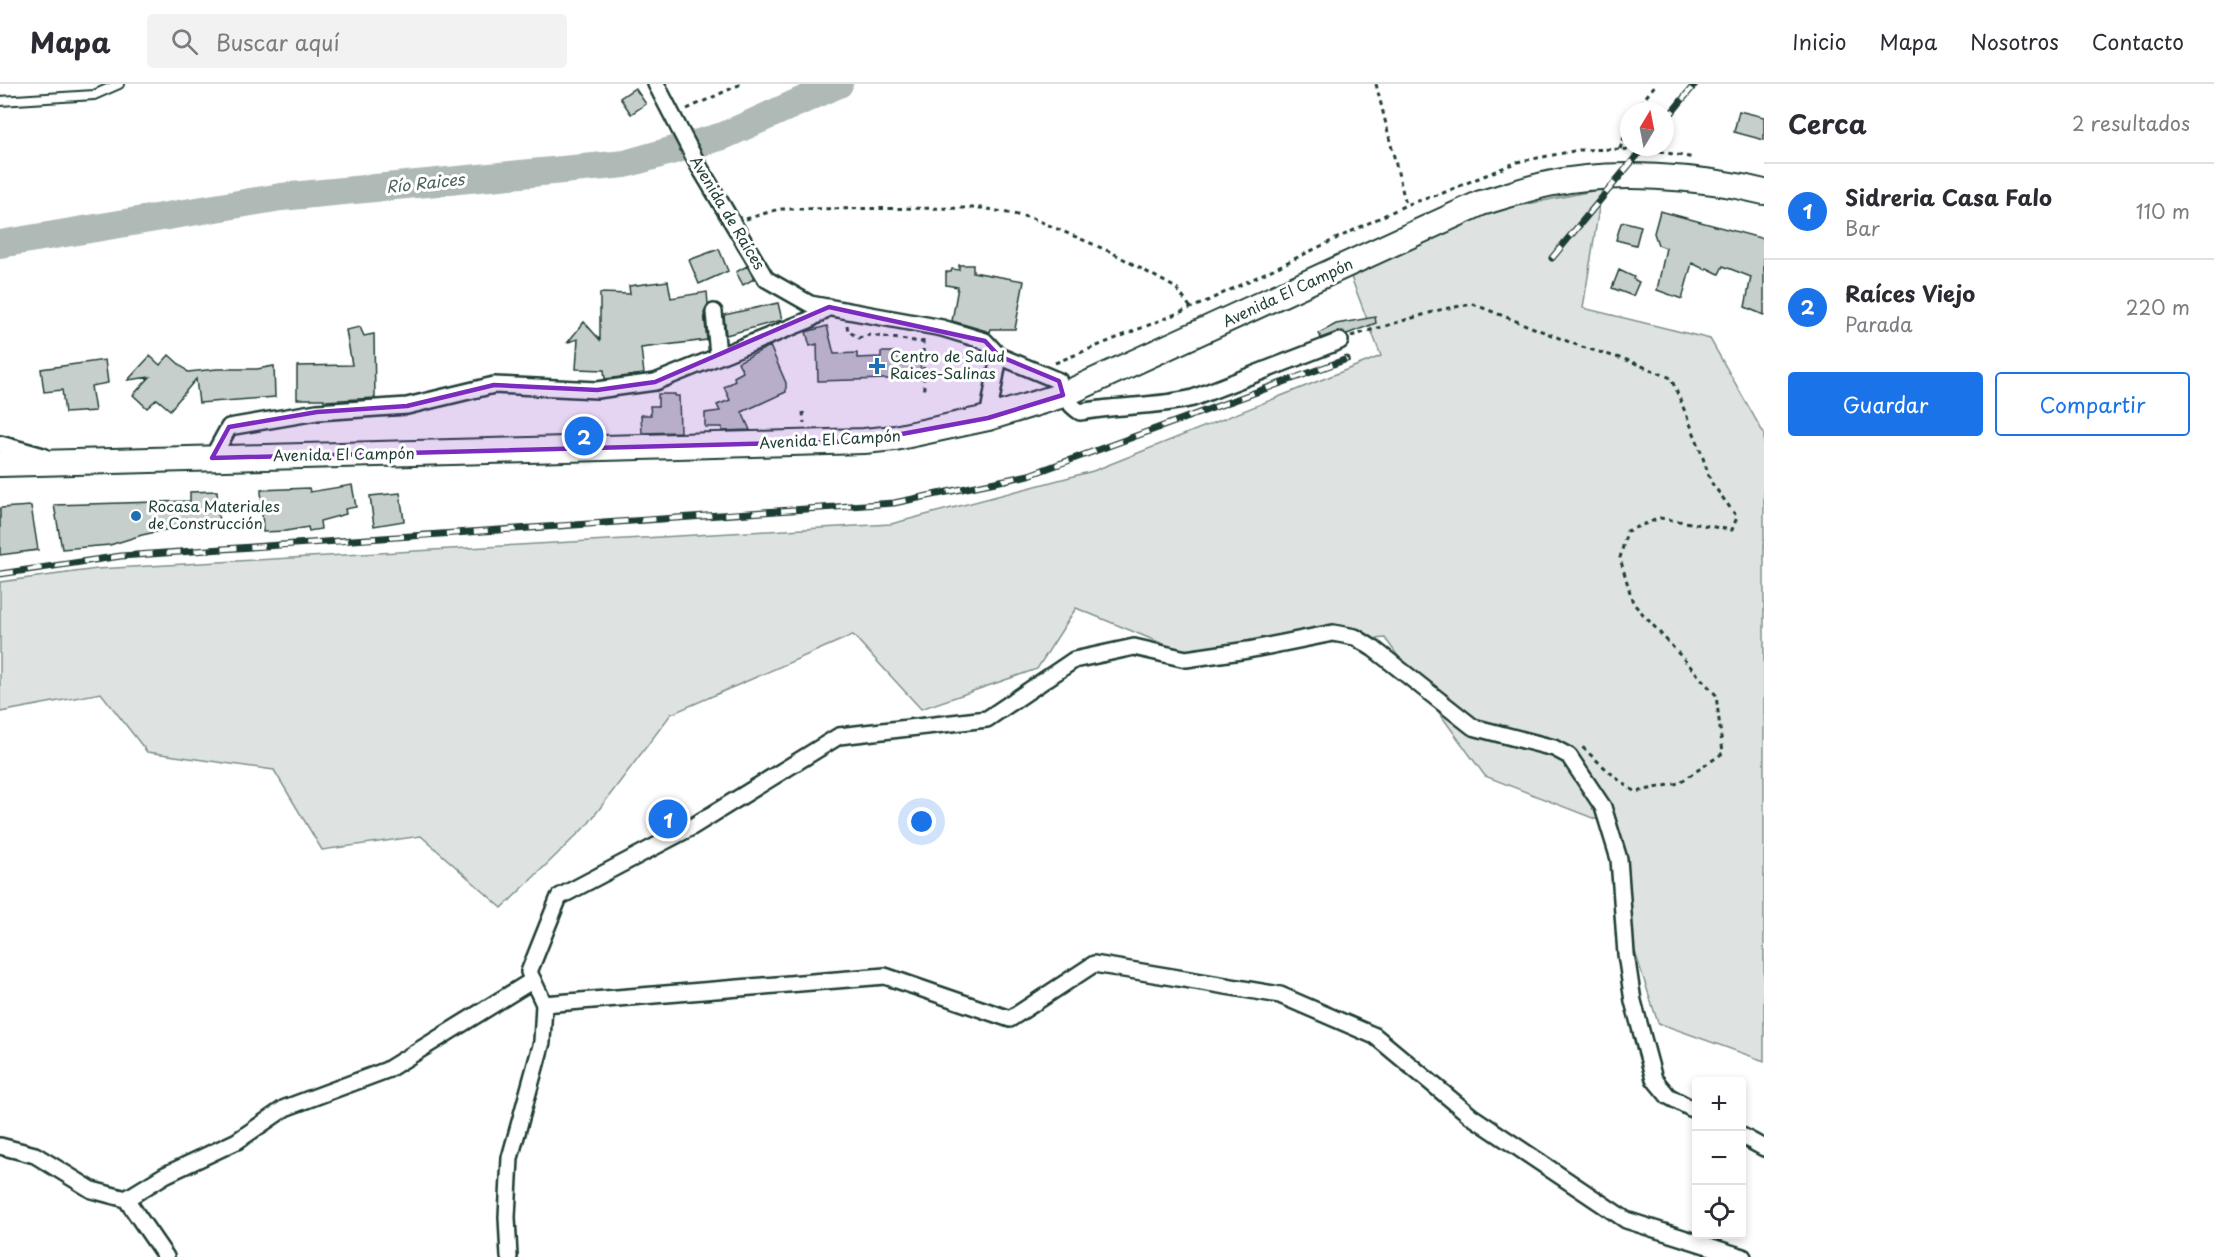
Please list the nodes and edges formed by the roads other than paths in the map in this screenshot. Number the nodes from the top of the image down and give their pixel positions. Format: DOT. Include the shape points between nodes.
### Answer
graph roads {
  1 [pos="119,84"];
  2 [pos="656,84"];
  3 [pos="0,101"];
  4 [pos="1764,192"];
  5 [pos="829,307"];
  6 [pos="714,312"];
  7 [pos="1340,341"];
  8 [pos="718,355"];
  9 [pos="999,356"];
  10 [pos="1063,395"];
  11 [pos="988,418"];
  12 [pos="0,444"];
  13 [pos="212,458"];
  14 [pos="63,462"];
  15 [pos="0,464"];
  16 [pos="533,980"];
  17 [pos="544,1004"];
  18 [pos="1692,1109"];
  19 [pos="1746,1138"];
  20 [pos="0,1146"];
  21 [pos="1764,1148"];
  22 [pos="126,1199"];
  23 [pos="166,1257"];
  24 [pos="509,1257"];
  25 [pos="1743,1257"];
  1 -- 3 [label="lane" via="94,95"];
  2 -- 5 [label="street, Avenida de Raíces" via="697,163 766,279 810,304"];
  4 -- 10 [label="main road, Avenida El Campón" via="1704,181 1597,177 1549,184 1481,203"];
  5 -- 8 [label="street" via="809,320"];
  5 -- 9 [label="street, Avenida de Raíces" via="942,328 985,342"];
  6 -- 8 [label="street"];
  7 -- 10 [label="street" via="1169,404 1080,412"];
  8 -- 13 [label="street" via="655,382 597,390 494,385 407,406 316,412 229,427"];
  9 -- 10 [label="street, Avenida de Raíces" via="1059,381"];
  9 -- 11 [label="street"];
  10 -- 11 [label="main road, Avenida El Campón"];
  11 -- 13 [label="main road, Avenida El Campón" via="904,437 864,441"];
  12 -- 14 [label="street"];
  13 -- 14 [label="main road, Avenida El Campón"];
  14 -- 15 [label="main road, Avenida El Campón"];
  16 -- 17 [label="street"];
  16 -- 18 [label="street" via="530,972 559,897 690,828 839,736 987,719 1074,660 1134,646 1186,659 1333,633 1354,637 1374,649 1473,727 1554,748 1569,756 1603,807 1619,859 1633,1001 1654,1079 1668,1096"];
  16 -- 22 [label="street" via="387,1070 285,1108 237,1141 165,1175"];
  17 -- 24 [label="street" via="542,1042 510,1158"];
  17 -- 25 [label="street" via="885,976 1010,1020 1094,964 1280,995 1375,1036 1471,1116 1626,1220"];
  19 -- 21 [label="street"];
  20 -- 22 [label="street" via="34,1155 92,1190"];
  22 -- 23 [label="street"];
}
